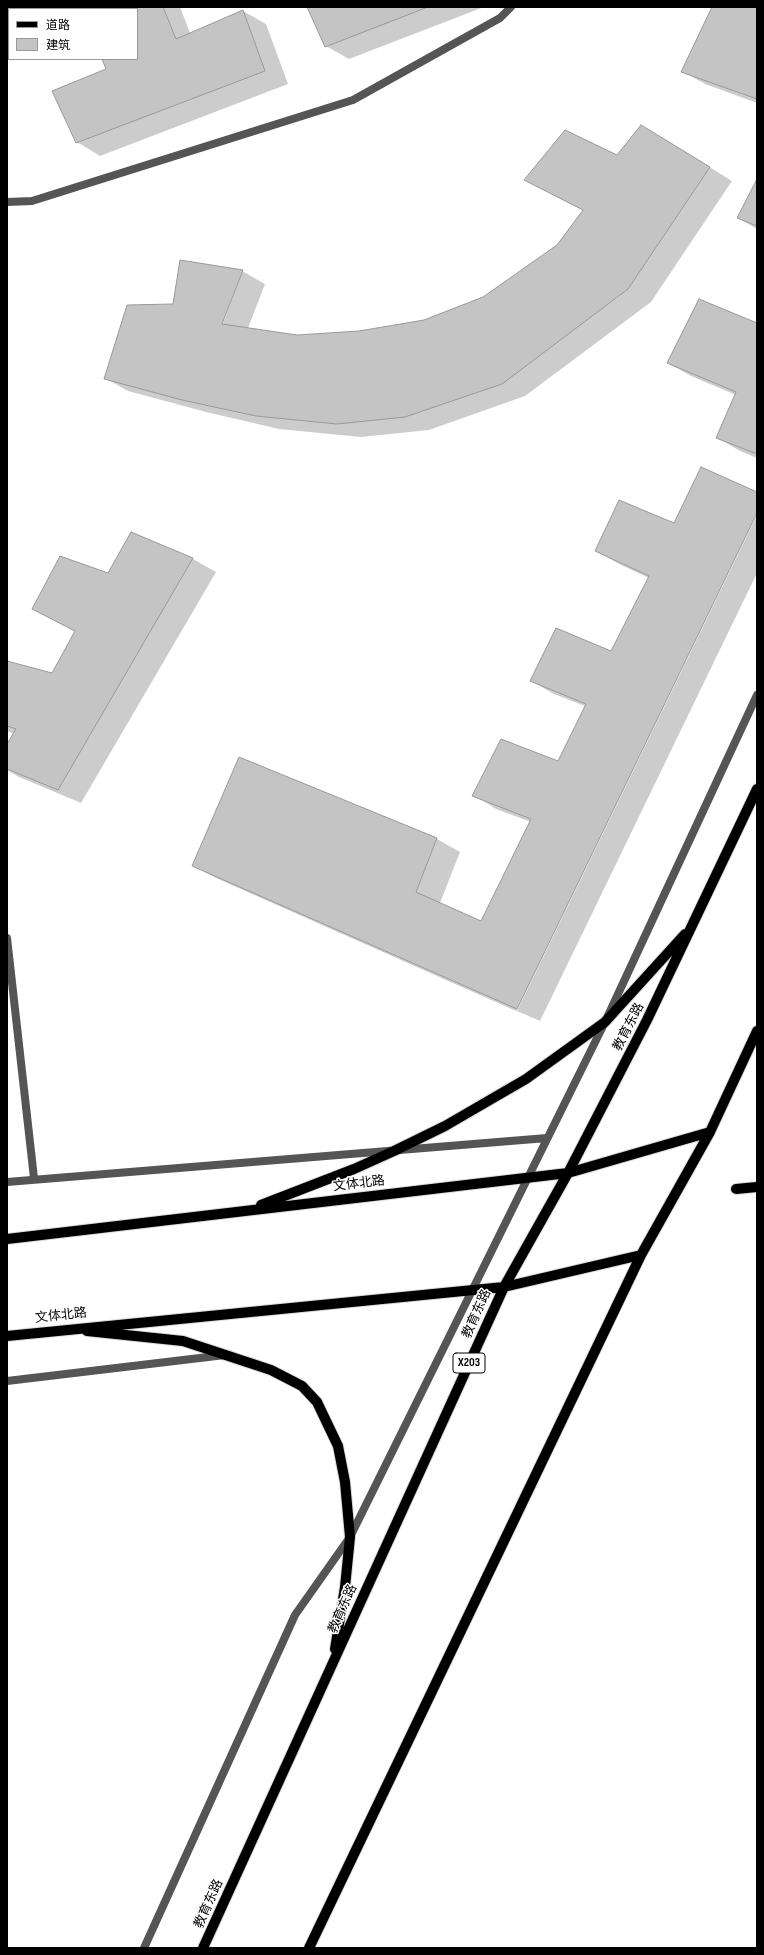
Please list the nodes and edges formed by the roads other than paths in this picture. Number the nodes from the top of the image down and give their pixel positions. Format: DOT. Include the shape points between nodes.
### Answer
graph roads {
  1 [pos="511,7"];
  2 [pos="7,202"];
  3 [pos="757,695"];
  4 [pos="757,789"];
  5 [pos="692,927"];
  6 [pos="7,938"];
  7 [pos="605,1022"];
  8 [pos="756,1033"];
  9 [pos="710,1132"];
  10 [pos="547,1138"];
  11 [pos="394,1151"];
  12 [pos="568,1173"];
  13 [pos="34,1178"];
  14 [pos="528,1178"];
  15 [pos="7,1182"];
  16 [pos="757,1187"];
  17 [pos="736,1189"];
  18 [pos="246,1211"];
  19 [pos="7,1239"];
  20 [pos="641,1255"];
  21 [pos="504,1287"];
  22 [pos="472,1290"];
  23 [pos="65,1329"];
  24 [pos="7,1336"];
  25 [pos="227,1355"];
  26 [pos="7,1381"];
  27 [pos="350,1536"];
  28 [pos="333,1662"];
  29 [pos="144,1948"];
  30 [pos="203,1948"];
  31 [pos="308,1948"];
  1 -- 2 [label="street" via="500,18 353,100 32,201"];
  3 -- 7 [label="street"];
  4 -- 5 [label="main road, 教育东路 / X203"];
  5 -- 7 [label="main road"];
  5 -- 12 [label="main road, 教育东路 / X203"];
  6 -- 13 [label="street"];
  7 -- 10 [label="street"];
  7 -- 11 [label="main road" via="526,1079 445,1126"];
  8 -- 9 [label="main road"];
  9 -- 12 [label="main road, 文体北路"];
  9 -- 20 [label="main road"];
  10 -- 11 [label="street"];
  10 -- 14 [label="street"];
  11 -- 13 [label="street"];
  11 -- 18 [label="main road"];
  12 -- 14 [label="main road, 文体北路"];
  12 -- 21 [label="main road, 教育东路 / X203"];
  13 -- 15 [label="street"];
  14 -- 18 [label="main road, 文体北路"];
  14 -- 22 [label="street"];
  16 -- 17 [label="main road"];
  18 -- 19 [label="main road, 文体北路"];
  20 -- 21 [label="main road, 文体北路"];
  20 -- 31 [label="main road"];
  21 -- 22 [label="main road, 文体北路"];
  21 -- 28 [label="main road, 教育东路 / X203"];
  22 -- 23 [label="main road, 文体北路"];
  22 -- 27 [label="street"];
  23 -- 24 [label="main road, 文体北路"];
  23 -- 25 [label="main road" via="183,1341"];
  25 -- 26 [label="street"];
  25 -- 27 [label="main road" via="271,1370 302,1386 317,1402 338,1446 345,1482"];
  27 -- 28 [label="main road"];
  27 -- 29 [label="street" via="295,1615"];
  28 -- 30 [label="main road, 教育东路 / X203"];
}
